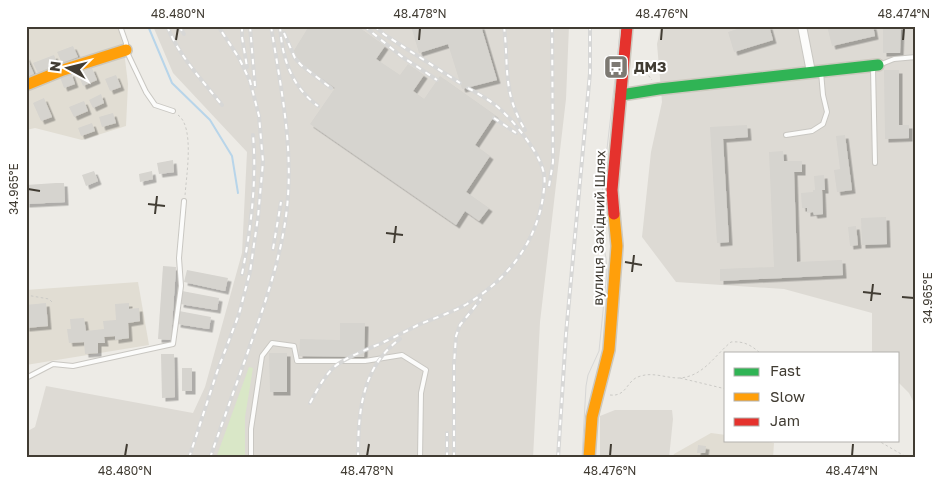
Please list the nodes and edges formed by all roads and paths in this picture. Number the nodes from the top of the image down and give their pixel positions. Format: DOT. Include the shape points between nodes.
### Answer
graph roads {
  1 [pos="120,26"];
  2 [pos="627,26"];
  3 [pos="802,26"];
  4 [pos="126,50"];
  5 [pos="636,60"];
  6 [pos="876,65"];
  7 [pos="816,71"];
  8 [pos="26,85"];
  9 [pos="659,89"];
  10 [pos="621,96"];
  11 [pos="173,111"];
  12 [pos="786,135"];
  13 [pos="916,149"];
  14 [pos="875,163"];
  15 [pos="184,201"];
  16 [pos="26,295"];
  17 [pos="52,302"];
  18 [pos="759,352"];
  19 [pos="26,378"];
  20 [pos="679,378"];
  21 [pos="724,389"];
  22 [pos="597,392"];
  23 [pos="880,442"];
  24 [pos="251,458"];
  25 [pos="420,458"];
  26 [pos="589,458"];
  27 [pos="908,458"];
  1 -- 4 [label="lane"];
  2 -- 10 [label="main road, вулиця Західний Шлях"];
  3 -- 7 [label="street"];
  4 -- 8 [label="main road"];
  4 -- 11 [label="lane" via="155,104"];
  5 -- 9 [label="path"];
  6 -- 7 [label="main road"];
  6 -- 13 [label="lane" via="916,57"];
  6 -- 14 [label="lane"];
  7 -- 9 [label="main road"];
  7 -- 12 [label="lane" via="827,112 823,124 812,131"];
  9 -- 10 [label="main road"];
  10 -- 22 [label="main road, вулиця Західний Шлях" via="612,190 617,246 612,318 609,350"];
  11 -- 15 [label="path" via="182,118 186,128 189,151"];
  15 -- 19 [label="lane" via="179,258 181,286 173,344 73,366 53,364"];
  16 -- 17 [label="path"];
  18 -- 20 [label="path" via="750,345 731,342 703,369"];
  20 -- 21 [label="path"];
  20 -- 22 [label="path" via="650,374 638,376 616,396"];
  22 -- 26 [label="main road, вулиця Західний Шлях"];
  23 -- 27 [label="path"];
  24 -- 25 [label="lane" via="251,429 262,356 272,343 294,346 297,361 365,361 402,355 426,370 421,393"];
}
